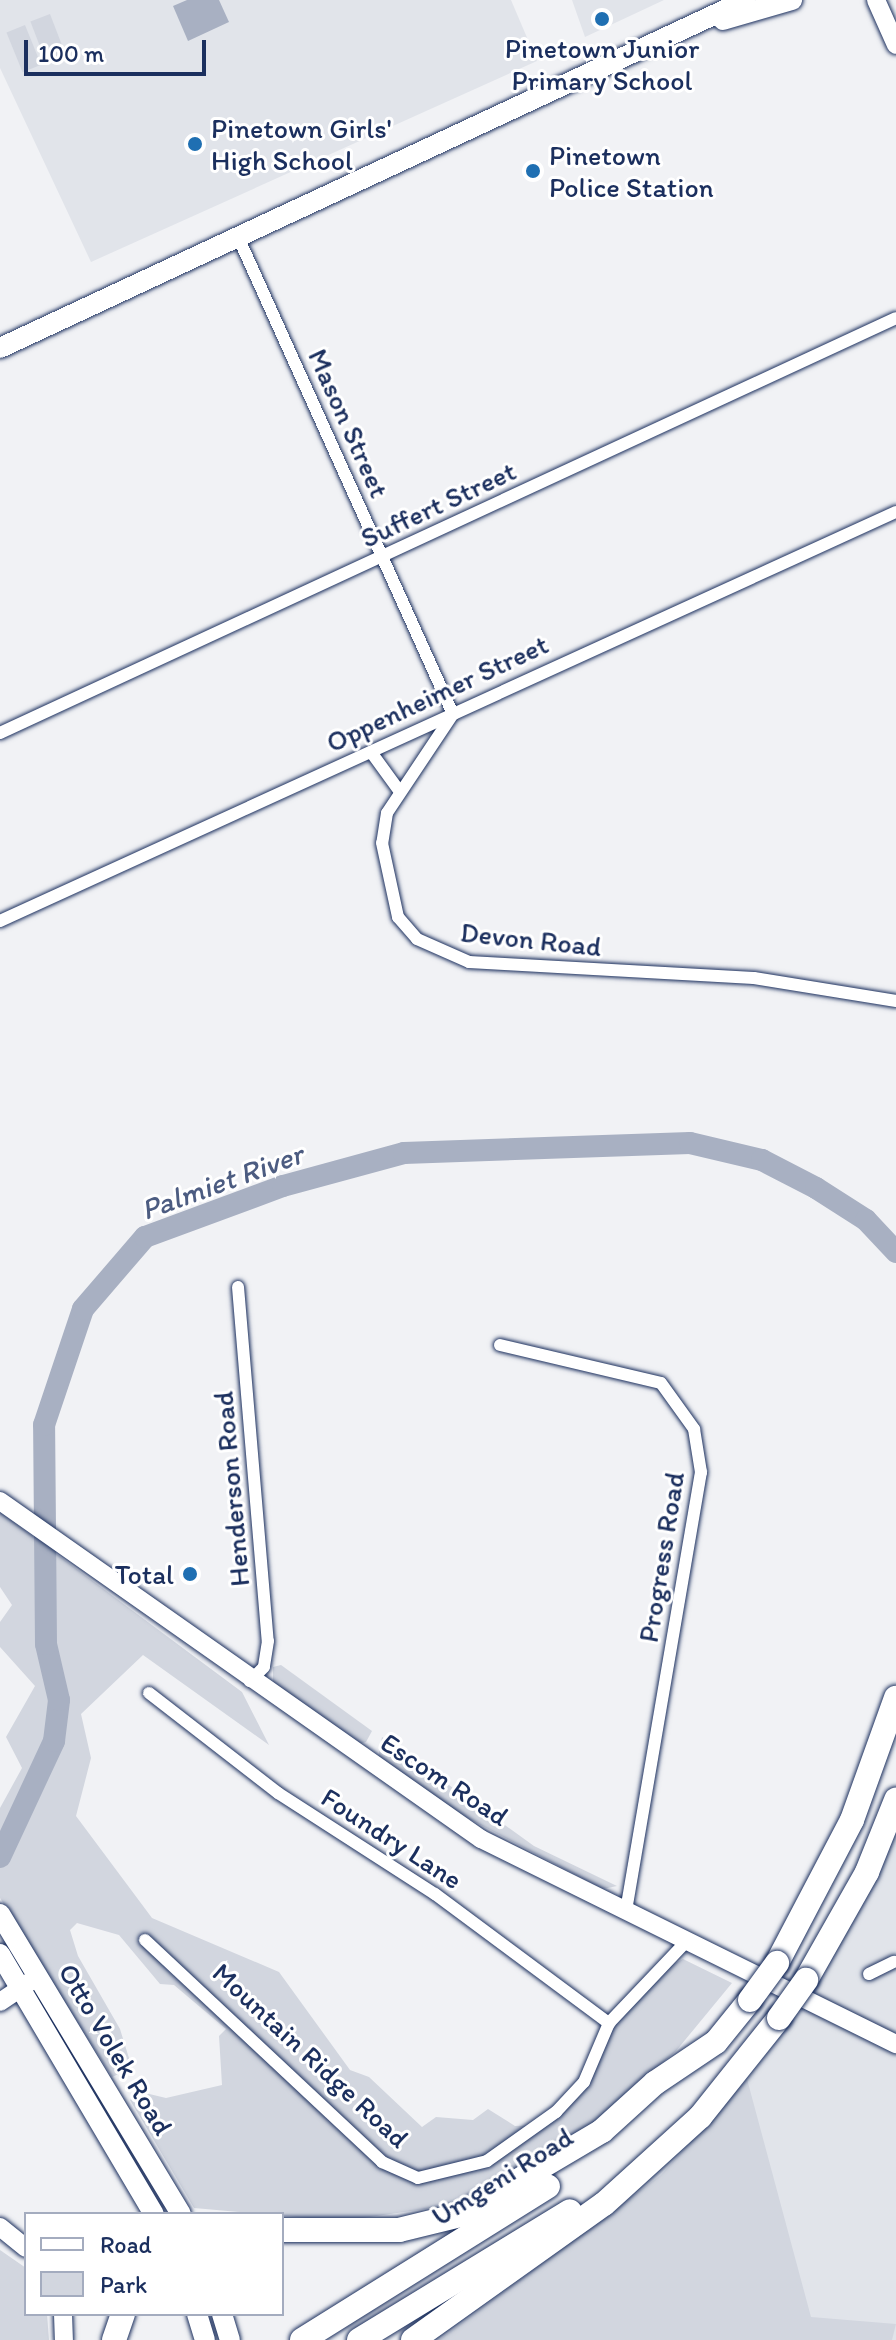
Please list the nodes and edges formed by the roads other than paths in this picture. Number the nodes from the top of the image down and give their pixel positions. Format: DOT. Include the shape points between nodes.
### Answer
graph roads {
  1 [pos="746,0"];
  2 [pos="792,0"];
  3 [pos="876,0"];
  4 [pos="707,23"];
  5 [pos="896,45"];
  6 [pos="239,239"];
  7 [pos="896,318"];
  8 [pos="0,348"];
  9 [pos="896,512"];
  10 [pos="383,556"];
  11 [pos="453,714"];
  12 [pos="0,733"];
  13 [pos="371,752"];
  14 [pos="398,789"];
  15 [pos="0,921"];
  16 [pos="896,1001"];
  17 [pos="238,1287"];
  18 [pos="500,1345"];
  19 [pos="0,1501"];
  20 [pos="250,1681"];
  21 [pos="149,1693"];
  22 [pos="896,1698"];
  23 [pos="896,1800"];
  24 [pos="626,1912"];
  25 [pos="0,1914"];
  26 [pos="145,1940"];
  27 [pos="684,1944"];
  28 [pos="0,1954"];
  29 [pos="894,1962"];
  30 [pos="869,1974"];
  31 [pos="39,1975"];
  32 [pos="20,1988"];
  33 [pos="0,2002"];
  34 [pos="609,2023"];
  35 [pos="716,2042"];
  36 [pos="896,2044"];
  37 [pos="717,2091"];
  38 [pos="153,2212"];
  39 [pos="180,2212"];
  40 [pos="0,2227"];
  41 [pos="284,2230"];
  42 [pos="24,2246"];
  43 [pos="63,2316"];
  44 [pos="122,2316"];
  45 [pos="198,2316"];
  46 [pos="223,2316"];
  47 [pos="64,2340"];
  48 [pos="114,2340"];
  49 [pos="205,2340"];
  50 [pos="230,2340"];
  51 [pos="302,2340"];
  52 [pos="359,2340"];
  53 [pos="413,2340"];
  1 -- 4 [label="main road"];
  2 -- 4 [label="main road"];
  3 -- 5 [label="street"];
  4 -- 6 [label="main road"];
  6 -- 8 [label="main road"];
  6 -- 10 [label="street, Mason Street"];
  7 -- 10 [label="street, Suffert Street"];
  9 -- 11 [label="street, Oppenheimer Street"];
  10 -- 11 [label="street, Mason Street"];
  10 -- 12 [label="street, Suffert Street"];
  11 -- 13 [label="street, Oppenheimer Street"];
  11 -- 14 [label="street, Devon Road"];
  13 -- 14 [label="street"];
  13 -- 15 [label="street, Oppenheimer Street"];
  14 -- 16 [label="street, Devon Road" via="382,843 386,876 398,917 437,951 535,969 826,985"];
  17 -- 20 [label="street, Henderson Road" via="268,1641 264,1667"];
  18 -- 24 [label="street, Progress Road" via="661,1383 694,1429 701,1472"];
  19 -- 20 [label="street, Escom Road"];
  20 -- 24 [label="street, Escom Road" via="481,1839"];
  21 -- 34 [label="street, Foundry Lane" via="278,1793 435,1894"];
  22 -- 35 [label="highway, bridge" via="852,1820 777,1963"];
  23 -- 37 [label="highway, bridge" via="867,1872 806,1980"];
  24 -- 27 [label="street, Escom Road"];
  25 -- 31 [label="main road, Otto Volek Road"];
  26 -- 34 [label="street, Mountain Ridge Road" via="382,2162 408,2177 470,2168 522,2139 584,2082"];
  27 -- 34 [label="street, Mountain Ridge Road"];
  27 -- 36 [label="street, Escom Road"];
  28 -- 32 [label="main road, Otto Volek Road"];
  29 -- 30 [label="street"];
  31 -- 32 [label="street"];
  31 -- 39 [label="main road, Otto Volek Road"];
  32 -- 33 [label="street"];
  32 -- 38 [label="main road, Otto Volek Road"];
  35 -- 41 [label="highway" via="577,2149 460,2215 399,2230"];
  35 -- 51 [label="highway, Umgeni Road" via="672,2090 576,2168"];
  37 -- 52 [label="highway" via="608,2187"];
  37 -- 53 [label="highway" via="700,2117 604,2204"];
  40 -- 42 [label="street"];
  43 -- 47 [label="street"];
  44 -- 48 [label="highway"];
  45 -- 49 [label="main road"];
  46 -- 50 [label="main road"];
}
